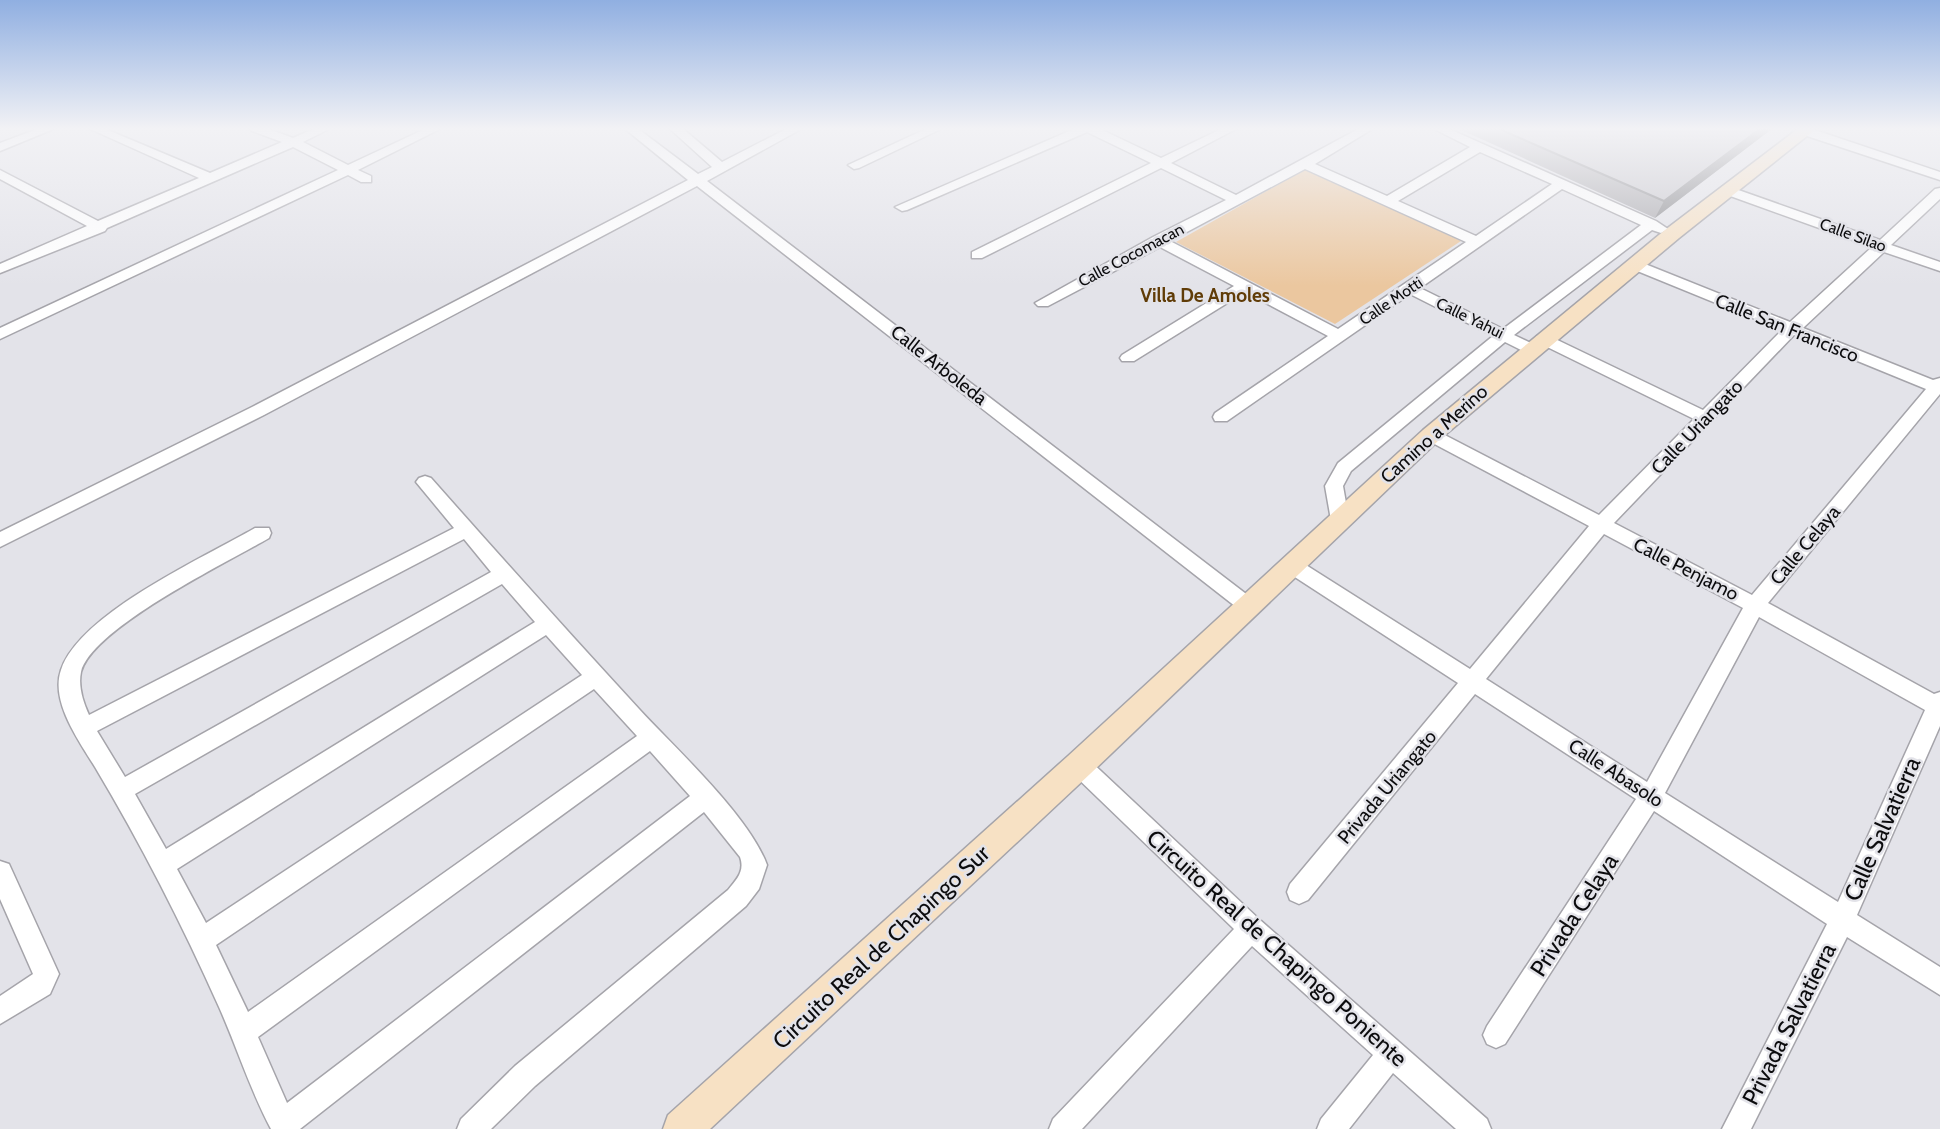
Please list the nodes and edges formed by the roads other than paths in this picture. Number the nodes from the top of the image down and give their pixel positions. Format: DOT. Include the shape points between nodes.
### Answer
graph roads {
  1 [pos="12,181"];
  2 [pos="204,181"];
  3 [pos="325,181"];
  4 [pos="695,181"];
  5 [pos="964,181"];
  6 [pos="1127,181"];
  7 [pos="1197,181"];
  8 [pos="1272,181"];
  9 [pos="1342,181"];
  10 [pos="1422,181"];
  11 [pos="1554,181"];
  12 [pos="1740,181"];
  13 [pos="1561,184"];
  14 [pos="1727,191"];
  15 [pos="1940,192"];
  16 [pos="1234,200"];
  17 [pos="1388,201"];
  18 [pos="902,207"];
  19 [pos="1651,224"];
  20 [pos="100,228"];
  21 [pos="1672,234"];
  22 [pos="1158,240"];
  23 [pos="1478,242"];
  24 [pos="1884,246"];
  25 [pos="977,255"];
  26 [pos="1635,265"];
  27 [pos="1940,267"];
  28 [pos="0,269"];
  29 [pos="1243,287"];
  30 [pos="1409,288"];
  31 [pos="1043,303"];
  32 [pos="1791,330"];
  33 [pos="0,334"];
  34 [pos="1504,335"];
  35 [pos="1339,336"];
  36 [pos="1537,344"];
  37 [pos="1128,358"];
  38 [pos="1939,387"];
  39 [pos="1221,417"];
  40 [pos="1706,418"];
  41 [pos="1430,435"];
  42 [pos="425,482"];
  43 [pos="1340,520"];
  44 [pos="1601,526"];
  45 [pos="465,530"];
  46 [pos="262,533"];
  47 [pos="0,540"];
  48 [pos="1291,565"];
  49 [pos="505,573"];
  50 [pos="1248,605"];
  51 [pos="1755,605"];
  52 [pos="548,624"];
  53 [pos="596,677"];
  54 [pos="1475,682"];
  55 [pos="1939,705"];
  56 [pos="83,728"];
  57 [pos="652,737"];
  58 [pos="1079,765"];
  59 [pos="121,791"];
  60 [pos="1652,796"];
  61 [pos="706,797"];
  62 [pos="162,864"];
  63 [pos="0,872"];
  64 [pos="1299,892"];
  65 [pos="1843,919"];
  66 [pos="1251,929"];
  67 [pos="202,940"];
  68 [pos="1940,982"];
  69 [pos="0,1011"];
  70 [pos="243,1031"];
  71 [pos="1496,1035"];
  72 [pos="1391,1054"];
  73 [pos="284,1126"];
  74 [pos="471,1129"];
  75 [pos="682,1129"];
  76 [pos="1063,1129"];
  77 [pos="1331,1129"];
  78 [pos="1477,1129"];
  79 [pos="1736,1129"];
  1 -- 20 [label="street"];
  2 -- 20 [label="street"];
  3 -- 33 [label="street"];
  4 -- 47 [label="street" via="258,411"];
  4 -- 50 [label="street, Calle Arboleda"];
  5 -- 18 [label="street"];
  6 -- 25 [label="street"];
  7 -- 16 [label="street"];
  8 -- 16 [label="street, Calle Cocomacan"];
  9 -- 17 [label="street"];
  10 -- 17 [label="street"];
  11 -- 13 [label="street"];
  12 -- 14 [label="street, Camino a Merino"];
  13 -- 19 [label="street"];
  13 -- 23 [label="street, Calle Motti"];
  14 -- 21 [label="street, Camino a Merino"];
  14 -- 24 [label="street, Calle Silao"];
  15 -- 24 [label="street, Calle Uriangato"];
  16 -- 22 [label="street, Calle Cocomacan"];
  17 -- 23 [label="street"];
  19 -- 21 [label="street"];
  19 -- 34 [label="street"];
  20 -- 28 [label="street"];
  21 -- 26 [label="street, Camino a Merino"];
  22 -- 29 [label="street"];
  22 -- 31 [label="street, Calle Cocomacan"];
  23 -- 30 [label="street, Calle Motti"];
  24 -- 27 [label="street, Calle Silao"];
  24 -- 32 [label="street, Calle Uriangato"];
  26 -- 32 [label="street, Calle San Francisco"];
  26 -- 36 [label="street, Camino a Merino"];
  29 -- 35 [label="street"];
  29 -- 37 [label="street"];
  30 -- 34 [label="street, Calle Yahui"];
  30 -- 35 [label="street, Calle Motti"];
  32 -- 38 [label="street, Calle San Francisco"];
  32 -- 40 [label="street, Calle Uriangato"];
  34 -- 36 [label="street, Calle Yahui"];
  34 -- 43 [label="street" via="1345,467 1334,486"];
  35 -- 39 [label="street, Calle Motti"];
  36 -- 40 [label="street, Calle Yahui"];
  36 -- 41 [label="street, Camino a Merino"];
  38 -- 51 [label="street, Calle Celaya"];
  40 -- 44 [label="street, Calle Uriangato"];
  41 -- 43 [label="street, Camino a Merino"];
  41 -- 44 [label="street, Calle Penjamo"];
  42 -- 45 [label="street"];
  43 -- 48 [label="street, Camino a Merino"];
  44 -- 51 [label="street, Calle Penjamo"];
  44 -- 54 [label="street, Calle Uriangato"];
  45 -- 49 [label="street"];
  45 -- 56 [label="street"];
  46 -- 56 [label="street" via="91,639 70,671 69,685"];
  48 -- 50 [label="street, Camino a Merino"];
  48 -- 54 [label="street, Calle Abasolo"];
  49 -- 52 [label="street"];
  49 -- 59 [label="street"];
  50 -- 58 [label="street, Camino a Merino"];
  51 -- 55 [label="street, Calle Penjamo"];
  51 -- 60 [label="street, Calle Celaya"];
  52 -- 53 [label="street"];
  52 -- 62 [label="street"];
  53 -- 57 [label="street"];
  53 -- 67 [label="street"];
  54 -- 60 [label="street, Calle Abasolo"];
  54 -- 64 [label="street, Privada Uriangato"];
  55 -- 65 [label="street, Calle Salvatierra"];
  56 -- 59 [label="street"];
  57 -- 61 [label="street"];
  57 -- 70 [label="street"];
  58 -- 66 [label="street, Circuito Real de Chapingo Poniente"];
  58 -- 75 [label="street, Circuito Real de Chapingo Sur"];
  59 -- 62 [label="street"];
  60 -- 65 [label="street, Calle Abasolo"];
  60 -- 71 [label="street, Privada Celaya"];
  61 -- 73 [label="street"];
  61 -- 74 [label="street" via="750,851 755,866 750,881 737,898 525,1076"];
  62 -- 67 [label="street"];
  63 -- 69 [label="street" via="46,974 41,985"];
  65 -- 68 [label="street, Calle Abasolo"];
  65 -- 79 [label="street, Privada Salvatierra"];
  66 -- 72 [label="street, Circuito Real de Chapingo Poniente"];
  66 -- 76 [label="street"];
  67 -- 70 [label="street"];
  70 -- 73 [label="street"];
  72 -- 77 [label="street"];
  72 -- 78 [label="street, Circuito Real de Chapingo Poniente"];
}
